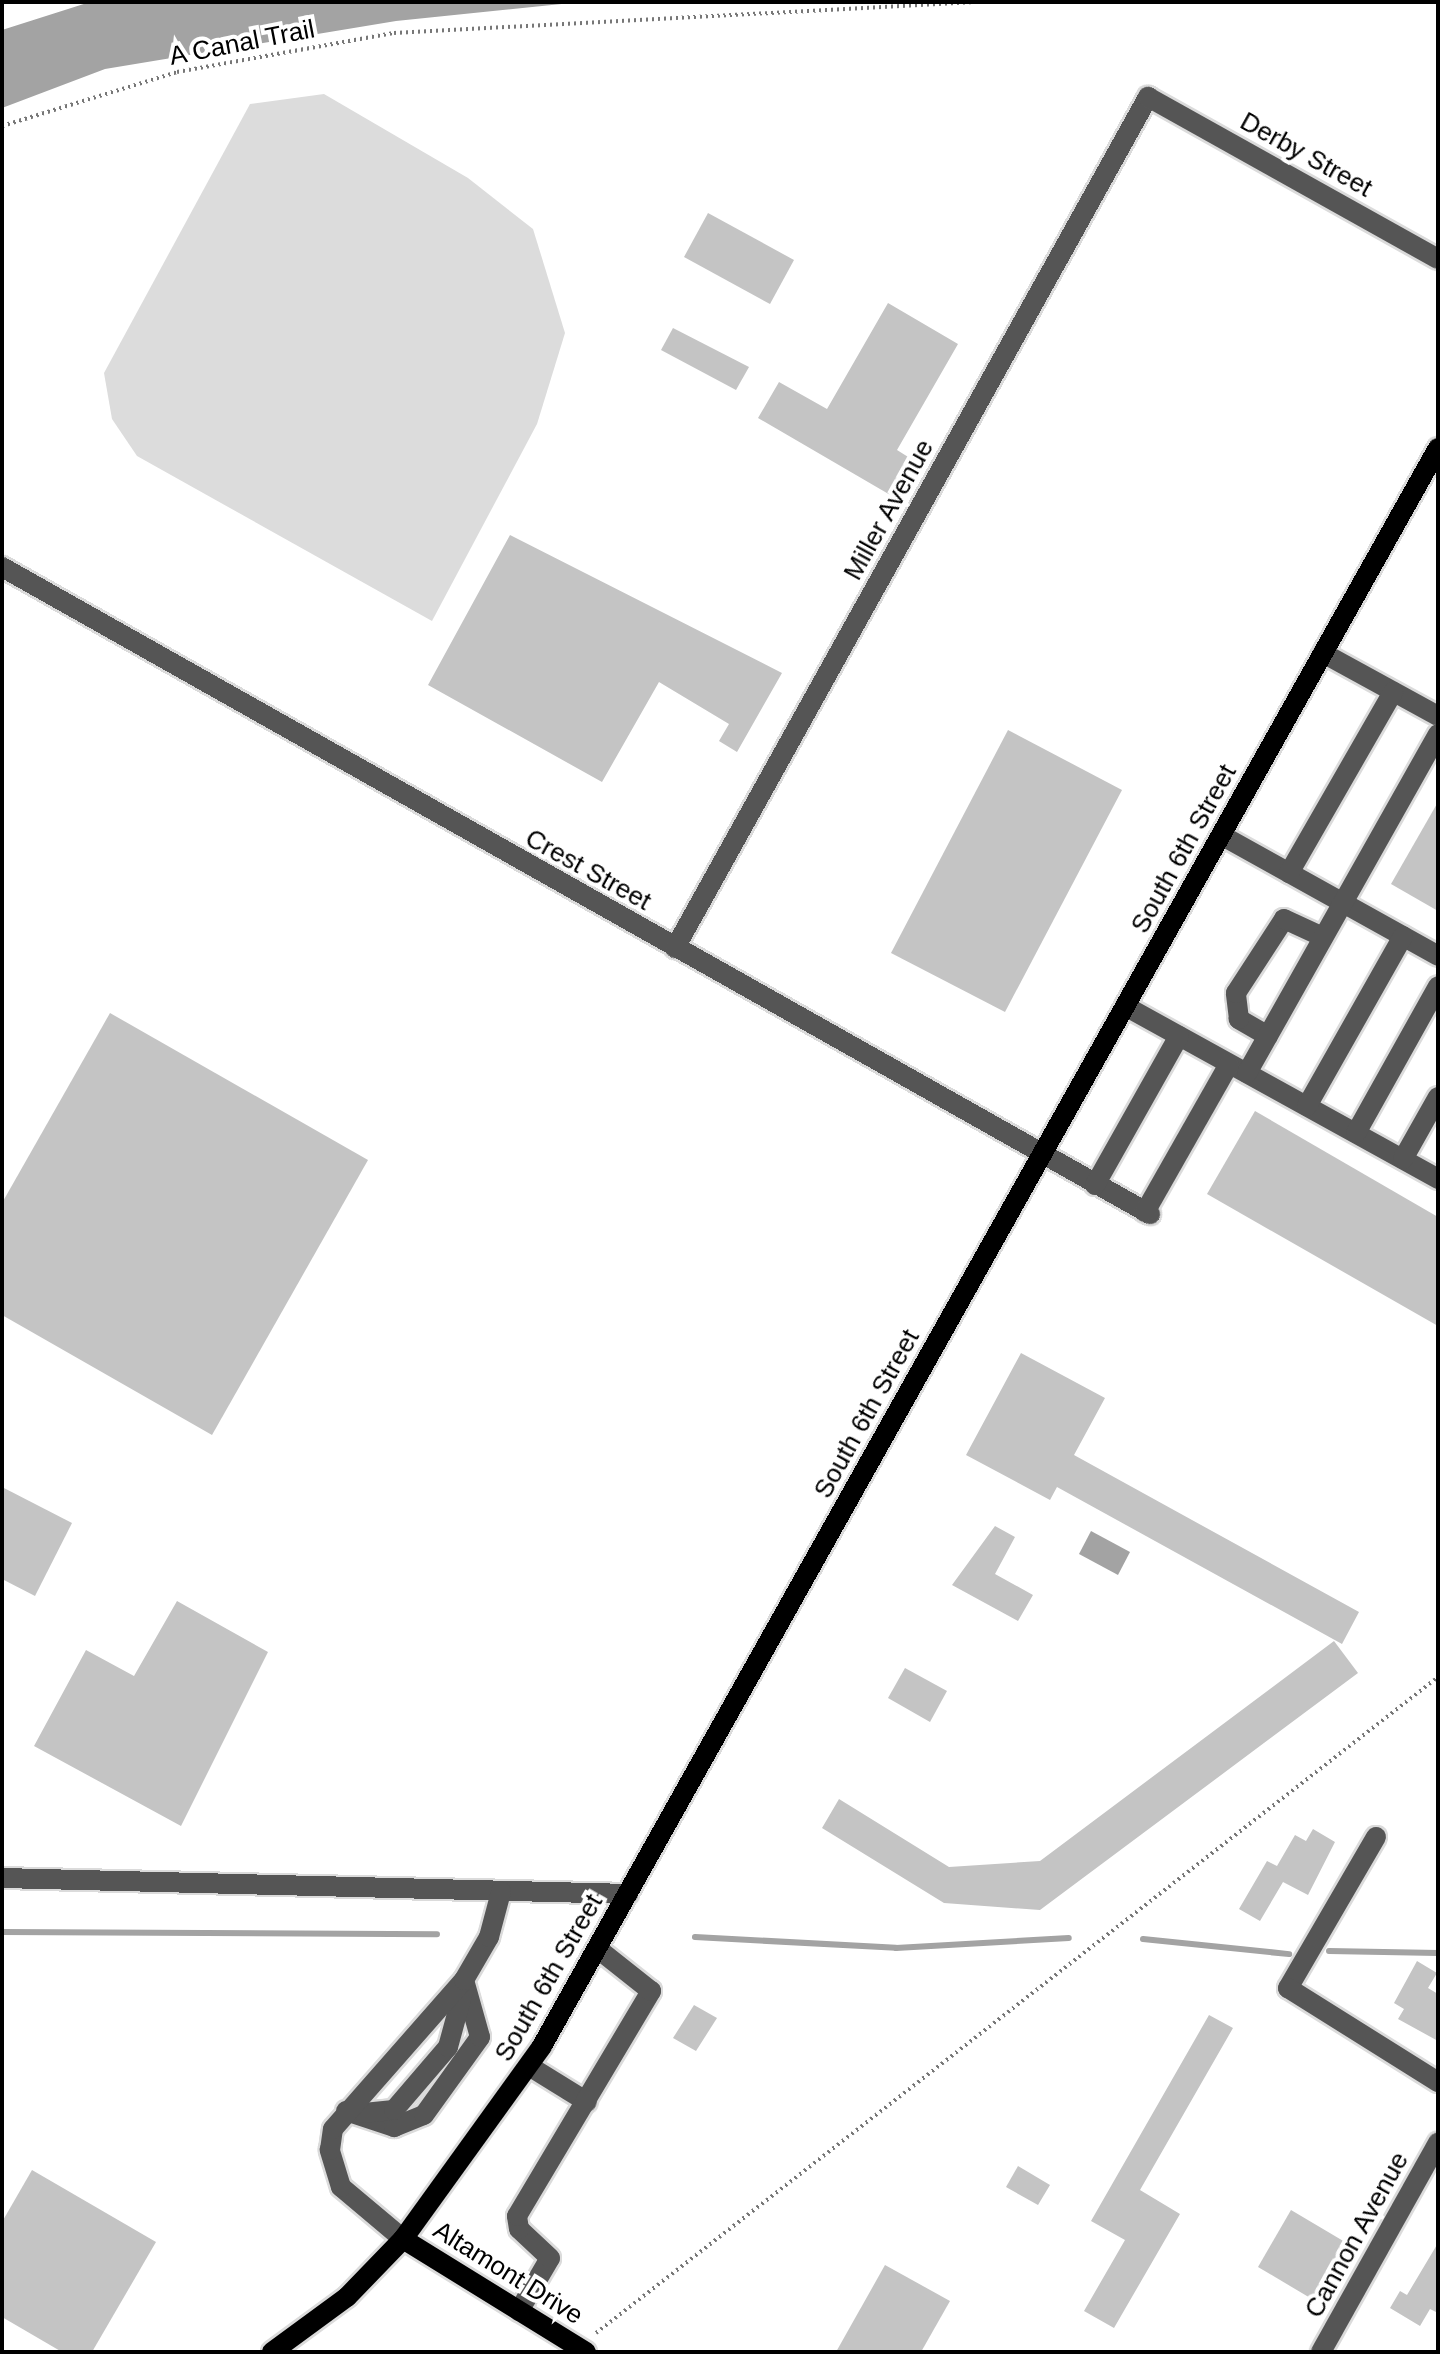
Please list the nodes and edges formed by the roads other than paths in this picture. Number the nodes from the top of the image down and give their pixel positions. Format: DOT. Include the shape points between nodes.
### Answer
graph roads {
  1 [pos="1148,97"];
  2 [pos="1438,259"];
  3 [pos="1438,448"];
  4 [pos="2,567"];
  5 [pos="1323,653"];
  6 [pos="1393,692"];
  7 [pos="1438,716"];
  8 [pos="1438,734"];
  9 [pos="1221,835"];
  10 [pos="1289,873"];
  11 [pos="1342,902"];
  12 [pos="1403,936"];
  13 [pos="1323,937"];
  14 [pos="675,948"];
  15 [pos="1438,956"];
  16 [pos="1438,986"];
  17 [pos="1125,1006"];
  18 [pos="1179,1036"];
  19 [pos="1268,1036"];
  20 [pos="1238,1068"];
  21 [pos="1438,1097"];
  22 [pos="1307,1106"];
  23 [pos="1356,1133"];
  24 [pos="1042,1155"];
  25 [pos="1403,1159"];
  26 [pos="1438,1179"];
  27 [pos="1095,1185"];
  28 [pos="1376,1837"];
  29 [pos="2,1878"];
  30 [pos="501,1892"];
  31 [pos="628,1894"];
  32 [pos="598,1949"];
  33 [pos="464,1980"];
  34 [pos="529,2066"];
  35 [pos="1438,2082"];
  36 [pos="587,2102"];
  37 [pos="346,2111"];
  38 [pos="1438,2143"];
  39 [pos="403,2239"];
  40 [pos="519,2311"];
  41 [pos="582,2350"];
  42 [pos="272,2352"];
  43 [pos="1321,2352"];
  1 -- 2 [label="street, Derby Street"];
  1 -- 14 [label="street, Miller Avenue"];
  3 -- 5 [label="main road, South 6th Street"];
  4 -- 14 [label="street, Crest Street"];
  5 -- 6 [label="street"];
  5 -- 9 [label="main road, South 6th Street"];
  6 -- 7 [label="street"];
  6 -- 10 [label="street"];
  8 -- 11 [label="street"];
  9 -- 10 [label="street"];
  9 -- 17 [label="main road, South 6th Street"];
  10 -- 11 [label="street"];
  11 -- 12 [label="street"];
  11 -- 13 [label="street"];
  12 -- 15 [label="street"];
  12 -- 22 [label="street"];
  13 -- 19 [label="street"];
  13 -- 19 [label="street" via="1284,919 1236,993 1239,1019"];
  14 -- 24 [label="street, Crest Street"];
  16 -- 23 [label="street"];
  17 -- 18 [label="street"];
  17 -- 24 [label="main road, South 6th Street"];
  18 -- 20 [label="street"];
  18 -- 27 [label="street"];
  19 -- 20 [label="street"];
  20 -- 22 [label="street"];
  20 -- 27 [label="street, Crest Street" via="1147,1213"];
  21 -- 25 [label="street"];
  22 -- 23 [label="street"];
  23 -- 25 [label="street"];
  24 -- 27 [label="street, Crest Street"];
  24 -- 31 [label="main road, South 6th Street"];
  25 -- 26 [label="street"];
  28 -- 35 [label="street" via="1288,1988"];
  29 -- 30 [label="street" via="431,1884"];
  30 -- 31 [label="street"];
  30 -- 33 [label="street" via="489,1937"];
  31 -- 32 [label="main road, South 6th Street"];
  32 -- 34 [label="main road, South 6th Street"];
  32 -- 36 [label="street" via="651,1991"];
  33 -- 37 [label="street"];
  33 -- 37 [label="street" via="480,2037 424,2115 394,2127"];
  34 -- 36 [label="street"];
  34 -- 39 [label="main road, South 6th Street"];
  36 -- 40 [label="street" via="517,2216 519,2229 550,2258"];
  37 -- 39 [label="street" via="333,2129 333,2169 341,2187"];
  38 -- 43 [label="street, Cannon Avenue"];
  39 -- 40 [label="main road, Altamont Drive"];
  39 -- 42 [label="main road, South 6th Street" via="347,2297"];
  40 -- 41 [label="main road, Altamont Drive"];
}
